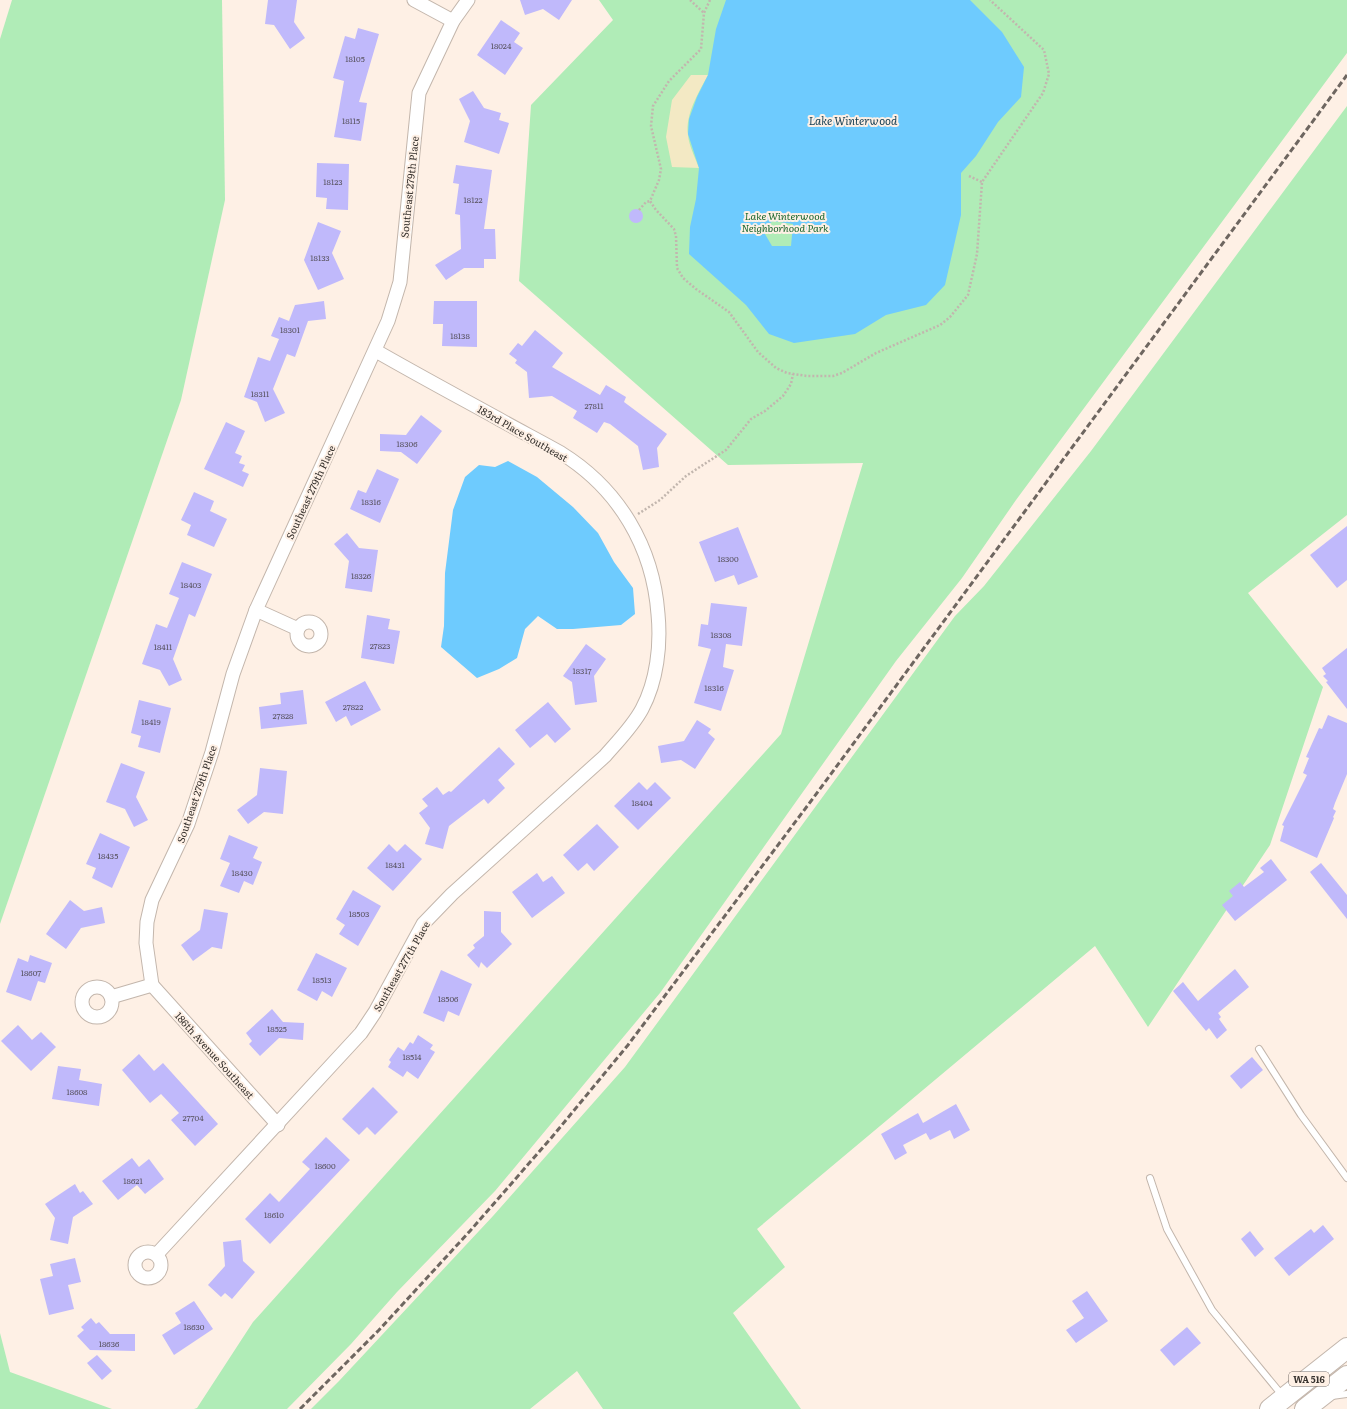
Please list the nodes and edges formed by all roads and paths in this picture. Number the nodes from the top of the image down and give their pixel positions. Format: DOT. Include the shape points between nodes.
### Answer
graph roads {
  1 [pos="414,0"];
  2 [pos="468,0"];
  3 [pos="690,0"];
  4 [pos="710,0"];
  5 [pos="990,0"];
  6 [pos="704,13"];
  7 [pos="453,21"];
  8 [pos="969,176"];
  9 [pos="982,182"];
  10 [pos="650,201"];
  11 [pos="638,210"];
  12 [pos="376,351"];
  13 [pos="793,374"];
  14 [pos="629,520"];
  15 [pos="256,610"];
  16 [pos="298,629"];
  17 [pos="657,664"];
  18 [pos="152,984"];
  19 [pos="111,997"];
  20 [pos="1259,1049"];
  21 [pos="278,1125"];
  22 [pos="1150,1178"];
  23 [pos="1347,1178"];
  24 [pos="157,1254"];
  25 [pos="1347,1348"];
  26 [pos="1347,1376"];
  27 [pos="1347,1394"];
  28 [pos="1278,1403"];
  29 [pos="1312,1404"];
  1 -- 7 [label="street"];
  2 -- 7 [label="street, Southeast 279th Place"];
  3 -- 6 [label="path"];
  4 -- 6 [label="path"];
  5 -- 9 [label="path" via="1044,50 1049,74 1044,93"];
  6 -- 10 [label="path" via="701,49 669,82 653,106 651,126 661,169"];
  7 -- 12 [label="street, Southeast 279th Place" via="419,93 400,282"];
  8 -- 9 [label="path"];
  9 -- 13 [label="path" via="976,254 968,295 950,317 927,332 876,354 842,373 833,376"];
  10 -- 11 [label="path"];
  10 -- 13 [label="path" via="674,229 677,268 683,278 729,312 766,360 776,368"];
  12 -- 14 [label="street, 183rd Place Southeast" via="562,454 609,492"];
  12 -- 15 [label="street, Southeast 279th Place"];
  13 -- 14 [label="path" via="791,384 783,396 747,422 726,450 686,476 660,500"];
  14 -- 17 [label="street, 183rd Place Southeast" via="652,571 659,626"];
  15 -- 16 [label="street"];
  15 -- 18 [label="street, Southeast 279th Place" via="233,674 212,752 188,824 152,900 146,943"];
  17 -- 21 [label="street, Southeast 277th Place" via="652,685 642,708 625,733 605,756 452,894 423,924 361,1033"];
  18 -- 19 [label="street"];
  18 -- 21 [label="street, 186th Avenue Southeast"];
  20 -- 23 [label="lane" via="1301,1115"];
  21 -- 24 [label="street, Southeast 277th Place"];
  22 -- 28 [label="lane" via="1167,1229 1212,1310"];
  25 -- 28 [label="main road, WA 516"];
  26 -- 29 [label="main road, WA 516"];
  27 -- 29 [label="lane"];
}
